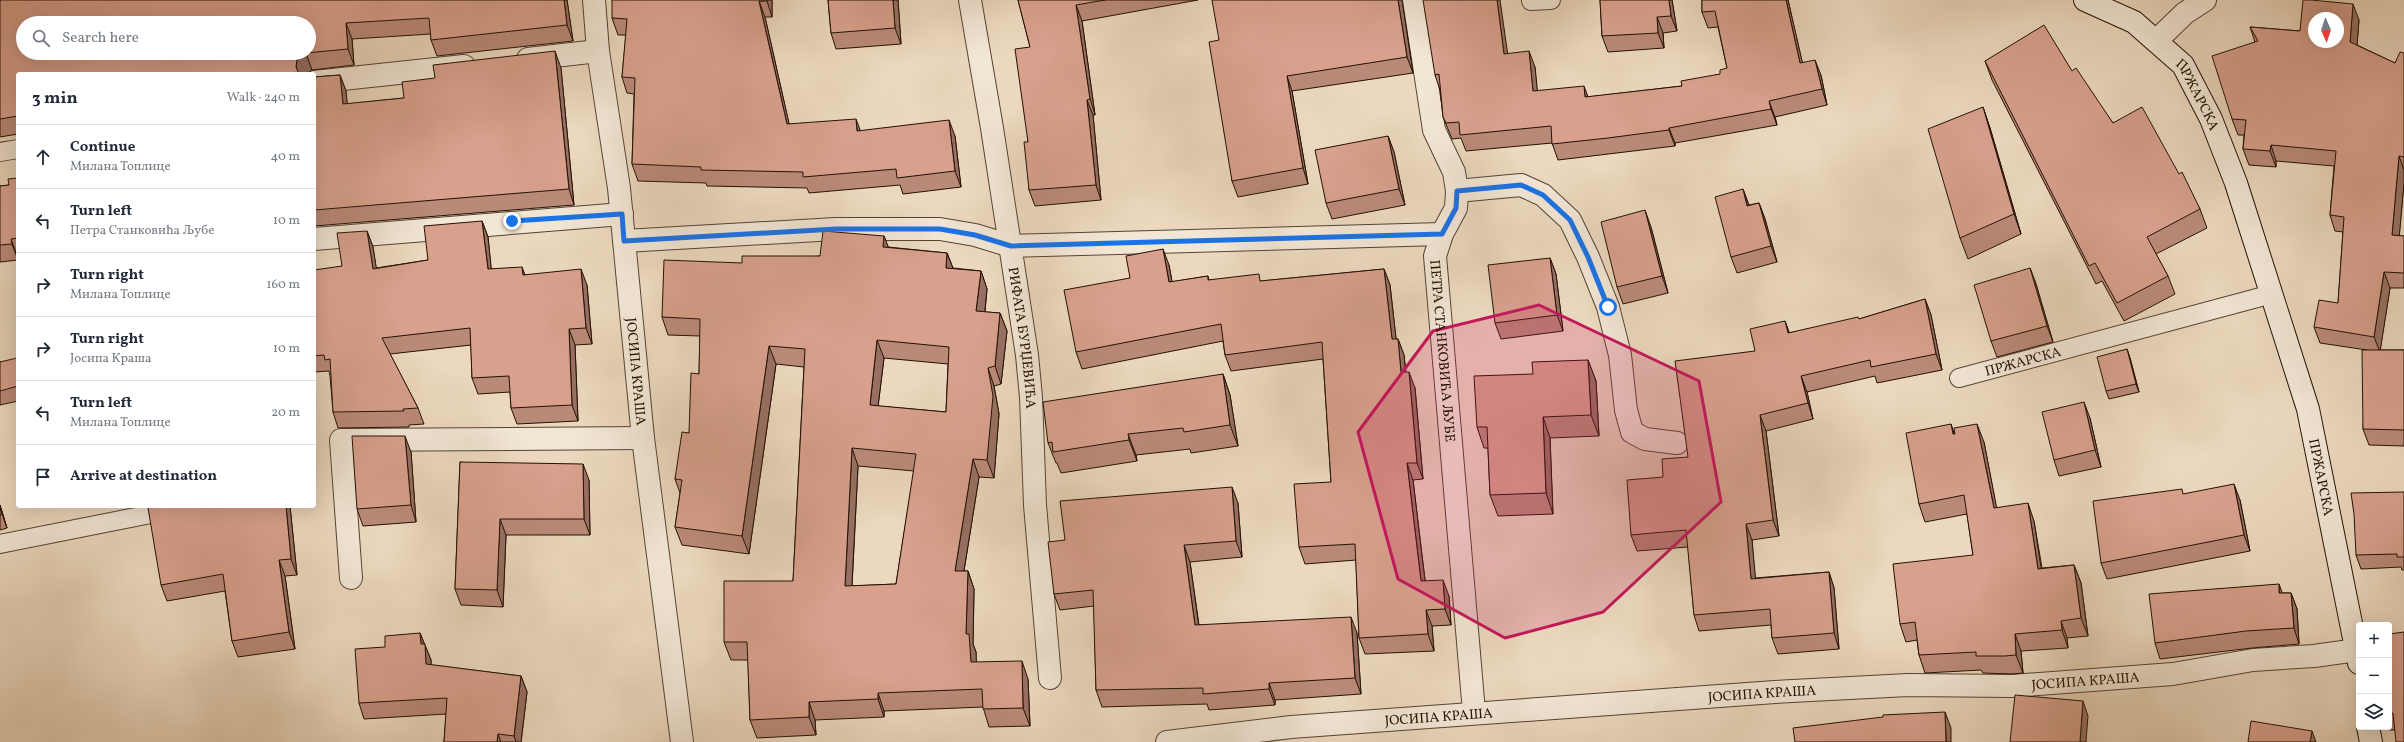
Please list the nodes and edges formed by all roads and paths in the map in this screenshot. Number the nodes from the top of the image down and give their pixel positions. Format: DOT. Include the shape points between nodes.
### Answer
graph roads {
  1 [pos="594,0"];
  2 [pos="970,0"];
  3 [pos="1414,0"];
  4 [pos="1551,0"];
  5 [pos="2085,0"];
  6 [pos="2205,0"];
  7 [pos="1531,2"];
  8 [pos="2157,40"];
  9 [pos="598,51"];
  10 [pos="511,60"];
  11 [pos="488,63"];
  12 [pos="316,82"];
  13 [pos="16,149"];
  14 [pos="0,152"];
  15 [pos="1457,191"];
  16 [pos="622,214"];
  17 [pos="1442,234"];
  18 [pos="316,239"];
  19 [pos="624,241"];
  20 [pos="1011,246"];
  21 [pos="2272,294"];
  22 [pos="1959,378"];
  23 [pos="643,438"];
  24 [pos="1677,443"];
  25 [pos="161,512"];
  26 [pos="0,544"];
  27 [pos="351,578"];
  28 [pos="2356,646"];
  29 [pos="2356,656"];
  30 [pos="1050,678"];
  31 [pos="1474,712"];
  32 [pos="2369,730"];
  33 [pos="682,742"];
  34 [pos="1167,742"];
  35 [pos="2371,742"];
  1 -- 9 [label="street, ЈОСИПА КРАША"];
  2 -- 20 [label="street, РИФАТА БУРЏЕВИЋА"];
  3 -- 15 [label="street, ПЕТРА СТАНКОВИЋА ЉУБЕ" via="1434,130 1454,172"];
  4 -- 7 [label="lane"];
  5 -- 8 [label="street, ПРЖАРСКА" via="2134,22"];
  6 -- 8 [label="street" via="2185,13"];
  8 -- 21 [label="street, ПРЖАРСКА" via="2183,65 2199,91 2225,154"];
  9 -- 10 [label="street"];
  9 -- 16 [label="street, ЈОСИПА КРАША"];
  11 -- 12 [label="street"];
  13 -- 14 [label="lane"];
  15 -- 17 [label="street, ПЕТРА СТАНКОВИЋА ЉУБЕ" via="1456,208"];
  15 -- 24 [label="street" via="1521,185 1543,195 1570,220 1608,307 1620,355 1626,410 1632,432 1645,439"];
  16 -- 18 [label="street"];
  16 -- 19 [label="street, ЈОСИПА КРАША"];
  17 -- 20 [label="street"];
  17 -- 31 [label="street, ПЕТРА СТАНКОВИЋА ЉУБЕ" via="1435,256"];
  19 -- 20 [label="street" via="836,229 940,229 975,235"];
  19 -- 23 [label="street, ЈОСИПА КРАША"];
  20 -- 30 [label="street, РИФАТА БУРЏЕВИЋА" via="1031,397 1035,505"];
  21 -- 22 [label="lane, ПРЖАРСКА"];
  21 -- 28 [label="street, ПРЖАРСКА" via="2308,409"];
  23 -- 27 [label="street" via="341,440"];
  23 -- 33 [label="street, ЈОСИПА КРАША"];
  25 -- 26 [label="lane"];
  29 -- 31 [label="street, ЈОСИПА КРАША" via="2253,660 2173,674 2012,686 1908,685"];
  31 -- 34 [label="street, ЈОСИПА КРАША" via="1291,726"];
  32 -- 35 [label="street"];
}
